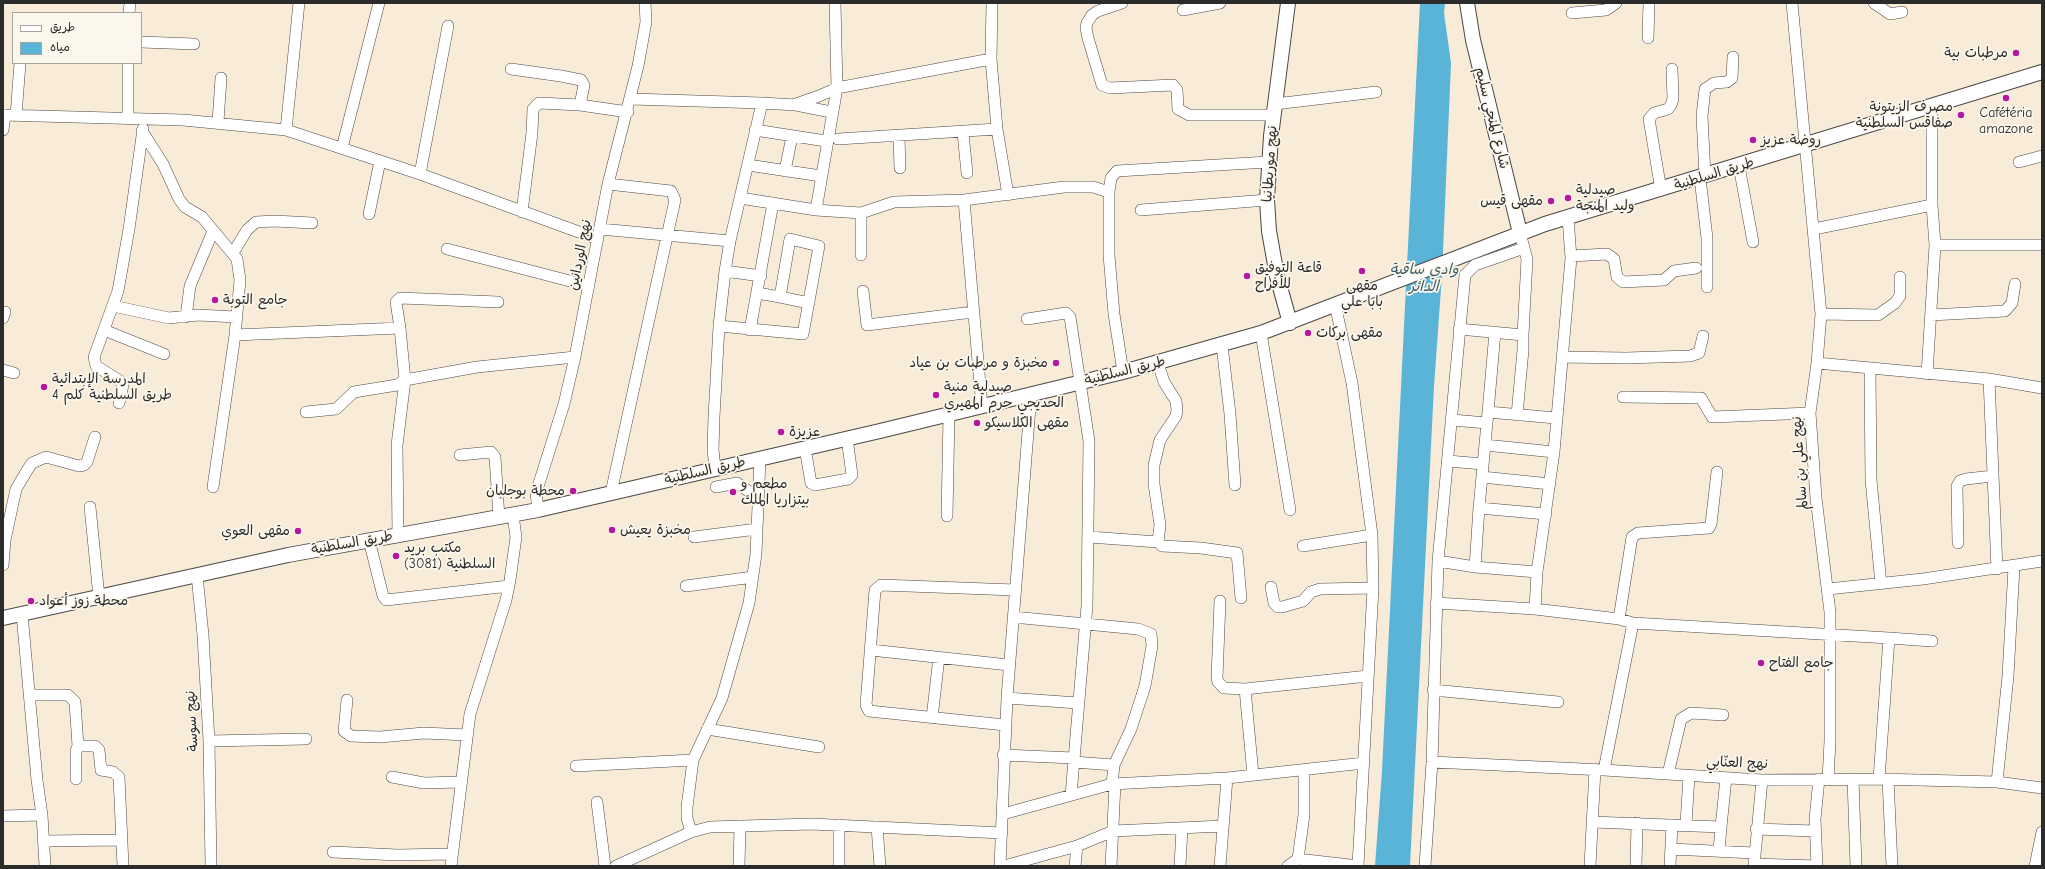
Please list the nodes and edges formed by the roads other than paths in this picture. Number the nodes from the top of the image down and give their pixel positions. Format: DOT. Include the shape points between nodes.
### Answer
graph roads {
  1 [pos="299,3"];
  2 [pos="379,3"];
  3 [pos="645,3"];
  4 [pos="835,3"];
  5 [pos="992,3"];
  6 [pos="1122,3"];
  7 [pos="1220,3"];
  8 [pos="1288,3"];
  9 [pos="1468,3"];
  10 [pos="1616,3"];
  11 [pos="1649,3"];
  12 [pos="1792,3"];
  13 [pos="1874,3"];
  14 [pos="1183,10"];
  15 [pos="1902,12"];
  16 [pos="1572,13"];
  17 [pos="448,26"];
  18 [pos="1648,38"];
  19 [pos="142,42"];
  20 [pos="194,44"];
  21 [pos="1733,57"];
  22 [pos="991,59"];
  23 [pos="20,64"];
  24 [pos="128,64"];
  25 [pos="511,69"];
  26 [pos="1672,69"];
  27 [pos="2042,72"];
  28 [pos="221,78"];
  29 [pos="837,88"];
  30 [pos="1376,92"];
  31 [pos="631,99"];
  32 [pos="762,103"];
  33 [pos="793,105"];
  34 [pos="580,106"];
  35 [pos="1932,106"];
  36 [pos="1274,109"];
  37 [pos="628,112"];
  38 [pos="831,112"];
  39 [pos="8,115"];
  40 [pos="128,118"];
  41 [pos="144,119"];
  42 [pos="218,122"];
  43 [pos="997,129"];
  44 [pos="3,130"];
  45 [pos="286,130"];
  46 [pos="756,130"];
  47 [pos="142,131"];
  48 [pos="963,132"];
  49 [pos="792,136"];
  50 [pos="899,137"];
  51 [pos="838,140"];
  52 [pos="826,142"];
  53 [pos="1806,145"];
  54 [pos="342,148"];
  55 [pos="2042,156"];
  56 [pos="380,161"];
  57 [pos="1268,162"];
  58 [pos="2019,162"];
  59 [pos="748,165"];
  60 [pos="1739,166"];
  61 [pos="900,168"];
  62 [pos="785,171"];
  63 [pos="967,173"];
  64 [pos="420,174"];
  65 [pos="821,176"];
  66 [pos="1702,177"];
  67 [pos="608,184"];
  68 [pos="1661,190"];
  69 [pos="1109,192"];
  70 [pos="1008,194"];
  71 [pos="740,198"];
  72 [pos="964,200"];
  73 [pos="1266,200"];
  74 [pos="773,203"];
  75 [pos="1932,205"];
  76 [pos="816,210"];
  77 [pos="1141,210"];
  78 [pos="522,212"];
  79 [pos="861,213"];
  80 [pos="369,214"];
  81 [pos="1568,218"];
  82 [pos="312,223"];
  83 [pos="1814,229"];
  84 [pos="213,231"];
  85 [pos="1520,233"];
  86 [pos="599,234"];
  87 [pos="666,236"];
  88 [pos="730,241"];
  89 [pos="1753,242"];
  90 [pos="1935,245"];
  91 [pos="2042,245"];
  92 [pos="1524,248"];
  93 [pos="447,249"];
  94 [pos="233,253"];
  95 [pos="861,255"];
  96 [pos="1571,256"];
  97 [pos="1696,268"];
  98 [pos="725,271"];
  99 [pos="761,276"];
  100 [pos="1900,277"];
  101 [pos="2014,284"];
  102 [pos="590,286"];
  103 [pos="1707,287"];
  104 [pos="863,291"];
  105 [pos="757,293"];
  106 [pos="780,297"];
  107 [pos="498,302"];
  108 [pos="809,303"];
  109 [pos="1334,304"];
  110 [pos="113,306"];
  111 [pos="973,312"];
  112 [pos="1821,314"];
  113 [pos="1932,315"];
  114 [pos="186,317"];
  115 [pos="236,317"];
  116 [pos="1027,319"];
  117 [pos="1290,323"];
  118 [pos="719,326"];
  119 [pos="400,328"];
  120 [pos="1459,329"];
  121 [pos="104,330"];
  122 [pos="750,330"];
  123 [pos="1495,332"];
  124 [pos="1261,333"];
  125 [pos="235,335"];
  126 [pos="1523,335"];
  127 [pos="1703,336"];
  128 [pos="1222,345"];
  129 [pos="164,354"];
  130 [pos="575,357"];
  131 [pos="1562,357"];
  132 [pos="1158,363"];
  133 [pos="1817,363"];
  134 [pos="1870,369"];
  135 [pos="1123,372"];
  136 [pos="1927,374"];
  137 [pos="1989,379"];
  138 [pos="405,380"];
  139 [pos="1080,382"];
  140 [pos="2042,388"];
  141 [pos="1032,394"];
  142 [pos="1623,397"];
  143 [pos="119,403"];
  144 [pos="982,407"];
  145 [pos="306,412"];
  146 [pos="1810,413"];
  147 [pos="949,415"];
  148 [pos="1518,415"];
  149 [pos="1487,417"];
  150 [pos="1556,418"];
  151 [pos="1452,420"];
  152 [pos="95,437"];
  153 [pos="848,438"];
  154 [pos="1485,445"];
  155 [pos="804,448"];
  156 [pos="1554,452"];
  157 [pos="460,455"];
  158 [pos="760,458"];
  159 [pos="1448,461"];
  160 [pos="1483,464"];
  161 [pos="715,468"];
  162 [pos="1717,472"];
  163 [pos="1993,476"];
  164 [pos="1482,477"];
  165 [pos="1550,484"];
  166 [pos="1235,485"];
  167 [pos="213,487"];
  168 [pos="716,487"];
  169 [pos="611,492"];
  170 [pos="759,492"];
  171 [pos="90,507"];
  172 [pos="1479,508"];
  173 [pos="538,510"];
  174 [pos="1290,510"];
  175 [pos="1546,514"];
  176 [pos="513,515"];
  177 [pos="946,516"];
  178 [pos="499,518"];
  179 [pos="757,529"];
  180 [pos="398,535"];
  181 [pos="1372,535"];
  182 [pos="694,537"];
  183 [pos="1089,537"];
  184 [pos="370,540"];
  185 [pos="1158,542"];
  186 [pos="1958,543"];
  187 [pos="1303,546"];
  188 [pos="2042,561"];
  189 [pos="1438,562"];
  190 [pos="3,565"];
  191 [pos="2014,566"];
  192 [pos="1475,567"];
  193 [pos="1997,569"];
  194 [pos="1537,572"];
  195 [pos="197,575"];
  196 [pos="753,577"];
  197 [pos="1881,584"];
  198 [pos="509,586"];
  199 [pos="686,586"];
  200 [pos="1271,587"];
  201 [pos="1373,588"];
  202 [pos="1828,589"];
  203 [pos="1015,590"];
  204 [pos="99,597"];
  205 [pos="1241,598"];
  206 [pos="1220,601"];
  207 [pos="1436,603"];
  208 [pos="1535,609"];
  209 [pos="22,614"];
  210 [pos="1013,617"];
  211 [pos="3,618"];
  212 [pos="1619,619"];
  213 [pos="1086,623"];
  214 [pos="1633,623"];
  215 [pos="1831,636"];
  216 [pos="1889,638"];
  217 [pos="1932,641"];
  218 [pos="871,650"];
  219 [pos="938,657"];
  220 [pos="1009,665"];
  221 [pos="1368,676"];
  222 [pos="1245,689"];
  223 [pos="1433,690"];
  224 [pos="31,694"];
  225 [pos="1007,698"];
  226 [pos="347,700"];
  227 [pos="1558,702"];
  228 [pos="1078,703"];
  229 [pos="1723,715"];
  230 [pos="932,718"];
  231 [pos="1005,725"];
  232 [pos="707,730"];
  233 [pos="467,735"];
  234 [pos="306,740"];
  235 [pos="208,742"];
  236 [pos="78,746"];
  237 [pos="819,747"];
  238 [pos="1003,755"];
  239 [pos="693,760"];
  240 [pos="1074,760"];
  241 [pos="1432,762"];
  242 [pos="1364,763"];
  243 [pos="1114,765"];
  244 [pos="576,766"];
  245 [pos="1599,769"];
  246 [pos="1304,770"];
  247 [pos="1668,774"];
  248 [pos="1253,775"];
  249 [pos="1689,776"];
  250 [pos="392,777"];
  251 [pos="1227,778"];
  252 [pos="1726,778"];
  253 [pos="76,779"];
  254 [pos="1853,779"];
  255 [pos="1884,779"];
  256 [pos="1762,780"];
  257 [pos="1823,780"];
  258 [pos="461,782"];
  259 [pos="1997,782"];
  260 [pos="1113,784"];
  261 [pos="2042,788"];
  262 [pos="1071,795"];
  263 [pos="597,802"];
  264 [pos="1003,814"];
  265 [pos="42,815"];
  266 [pos="3,816"];
  267 [pos="1592,822"];
  268 [pos="1637,823"];
  269 [pos="1686,824"];
  270 [pos="839,825"];
  271 [pos="1672,825"];
  272 [pos="740,826"];
  273 [pos="1223,826"];
  274 [pos="877,827"];
  275 [pos="1721,827"];
  276 [pos="1182,828"];
  277 [pos="1756,828"];
  278 [pos="1114,831"];
  279 [pos="690,832"];
  280 [pos="1815,832"];
  281 [pos="2042,832"];
  282 [pos="1002,833"];
  283 [pos="121,840"];
  284 [pos="44,841"];
  285 [pos="1077,846"];
  286 [pos="1671,849"];
  287 [pos="1719,851"];
  288 [pos="333,852"];
  289 [pos="452,854"];
  290 [pos="1298,859"];
  291 [pos="1754,861"];
  292 [pos="1035,862"];
  293 [pos="45,866"];
  294 [pos="123,866"];
  295 [pos="211,866"];
  296 [pos="451,866"];
  297 [pos="605,866"];
  298 [pos="616,866"];
  299 [pos="739,866"];
  300 [pos="839,866"];
  301 [pos="880,866"];
  302 [pos="1000,866"];
  303 [pos="1004,866"];
  304 [pos="1076,866"];
  305 [pos="1111,866"];
  306 [pos="1180,866"];
  307 [pos="1220,866"];
  308 [pos="1288,866"];
  309 [pos="1358,866"];
  310 [pos="1425,866"];
  311 [pos="1590,866"];
  312 [pos="1636,866"];
  313 [pos="1670,866"];
  314 [pos="1817,866"];
  315 [pos="1856,866"];
  316 [pos="1892,866"];
  317 [pos="2035,866"];
  1 -- 45 [label="street"];
  2 -- 54 [label="street"];
  3 -- 31 [label="street, نهج الوردانين" via="646,22"];
  4 -- 29 [label="street"];
  5 -- 22 [label="street"];
  6 -- 36 [label="street" via="1098,11 1087,23 1088,38 1102,85 1110,88 1173,85 1177,90 1178,109 1189,115"];
  7 -- 14 [label="street"];
  8 -- 36 [label="main road, نهج موريطانيا"];
  9 -- 85 [label="main road, شارع المنجي سليم" via="1473,40"];
  10 -- 16 [label="street" via="1606,10"];
  11 -- 18 [label="street"];
  12 -- 53 [label="street, نهج علي بن سالم"];
  13 -- 15 [label="street" via="1890,14"];
  17 -- 64 [label="street"];
  19 -- 20 [label="street"];
  21 -- 66 [label="street" via="1732,78 1727,82 1714,83 1705,89 1702,116"];
  22 -- 29 [label="street"];
  22 -- 43 [label="street"];
  23 -- 39 [label="street"];
  24 -- 40 [label="street"];
  25 -- 34 [label="street" via="581,80 584,86"];
  26 -- 68 [label="street" via="1671,105 1668,109 1654,113 1649,119"];
  27 -- 35 [label="main road, طريق السلطنية"];
  28 -- 42 [label="street"];
  29 -- 33 [label="street"];
  29 -- 38 [label="street"];
  30 -- 36 [label="street"];
  31 -- 32 [label="street"];
  31 -- 37 [label="street, نهج الوردانين"];
  32 -- 33 [label="street"];
  32 -- 46 [label="street"];
  33 -- 38 [label="street"];
  34 -- 37 [label="street"];
  34 -- 78 [label="street" via="539,103 532,109 532,133"];
  35 -- 53 [label="main road, طريق السلطنية"];
  35 -- 75 [label="street"];
  36 -- 57 [label="main road, نهج موريطانيا"];
  37 -- 67 [label="street, نهج الوردانين"];
  38 -- 52 [label="street"];
  39 -- 40 [label="street"];
  39 -- 44 [label="street"];
  40 -- 41 [label="street"];
  41 -- 42 [label="street"];
  41 -- 47 [label="street"];
  42 -- 45 [label="street"];
  43 -- 48 [label="street"];
  43 -- 70 [label="street"];
  45 -- 54 [label="street"];
  46 -- 49 [label="street"];
  46 -- 59 [label="street"];
  47 -- 84 [label="street" via="163,164 179,199 185,207 202,216"];
  47 -- 110 [label="street" via="129,230"];
  48 -- 50 [label="street"];
  48 -- 63 [label="street"];
  49 -- 52 [label="street"];
  49 -- 62 [label="street"];
  50 -- 51 [label="street"];
  50 -- 61 [label="street"];
  52 -- 65 [label="street"];
  53 -- 60 [label="main road, طريق السلطنية"];
  53 -- 83 [label="street, نهج علي بن سالم"];
  54 -- 56 [label="street"];
  55 -- 58 [label="street"];
  56 -- 64 [label="street"];
  56 -- 80 [label="street"];
  57 -- 69 [label="street" via="1117,170 1111,178"];
  57 -- 73 [label="main road, نهج موريطانيا"];
  59 -- 62 [label="street"];
  59 -- 71 [label="street"];
  60 -- 66 [label="main road, طريق السلطنية"];
  60 -- 89 [label="street"];
  62 -- 65 [label="street"];
  64 -- 78 [label="street"];
  65 -- 76 [label="street"];
  66 -- 68 [label="main road, طريق السلطنية"];
  66 -- 103 [label="street" via="1707,238"];
  67 -- 86 [label="street, نهج الوردانين"];
  67 -- 87 [label="street" via="671,191 675,200"];
  68 -- 81 [label="main road, طريق السلطنية"];
  69 -- 70 [label="street" via="1093,187 1064,186"];
  69 -- 135 [label="street" via="1109,255 1114,314"];
  70 -- 72 [label="street"];
  71 -- 74 [label="street"];
  71 -- 88 [label="street"];
  72 -- 79 [label="street" via="894,202"];
  72 -- 111 [label="street"];
  73 -- 77 [label="street"];
  73 -- 117 [label="main road, نهج موريطانيا" via="1277,276"];
  74 -- 76 [label="street"];
  74 -- 99 [label="street"];
  75 -- 83 [label="street"];
  75 -- 90 [label="street"];
  76 -- 79 [label="street"];
  78 -- 86 [label="street"];
  79 -- 95 [label="street"];
  81 -- 85 [label="main road, طريق السلطنية"];
  81 -- 96 [label="street"];
  82 -- 94 [label="street" via="256,222 247,230"];
  83 -- 112 [label="street, نهج علي بن سالم"];
  84 -- 94 [label="street"];
  84 -- 114 [label="street" via="190,286"];
  85 -- 92 [label="street"];
  85 -- 109 [label="main road, طريق السلطنية"];
  86 -- 87 [label="street"];
  86 -- 102 [label="street, نهج الوردانين"];
  87 -- 88 [label="street"];
  87 -- 169 [label="street"];
  88 -- 98 [label="street"];
  90 -- 91 [label="street"];
  90 -- 113 [label="street"];
  92 -- 120 [label="street" via="1470,268 1465,275"];
  92 -- 126 [label="street" via="1527,260"];
  93 -- 102 [label="street"];
  94 -- 115 [label="street" via="238,263 240,280"];
  96 -- 97 [label="street" via="1607,254 1614,259 1617,277 1623,282 1664,280 1674,271"];
  96 -- 131 [label="street"];
  98 -- 99 [label="street"];
  98 -- 118 [label="street"];
  99 -- 105 [label="street"];
  100 -- 112 [label="street" via="1900,296 1895,303 1878,315"];
  101 -- 113 [label="street" via="2012,303 2005,311"];
  102 -- 130 [label="street, نهج الوردانين"];
  104 -- 111 [label="street" via="867,325"];
  105 -- 106 [label="street"];
  105 -- 122 [label="street"];
  106 -- 108 [label="street"];
  106 -- 108 [label="street" via="790,239 819,246"];
  107 -- 119 [label="street" via="400,298 396,302"];
  108 -- 122 [label="street" via="803,334"];
  109 -- 117 [label="main road, طريق السلطنية"];
  109 -- 181 [label="street" via="1352,383"];
  110 -- 114 [label="street" via="169,318"];
  110 -- 121 [label="street"];
  111 -- 144 [label="street"];
  112 -- 133 [label="street, نهج علي بن سالم"];
  113 -- 136 [label="street"];
  114 -- 115 [label="street"];
  115 -- 125 [label="street"];
  116 -- 139 [label="street" via="1066,313 1070,317"];
  117 -- 124 [label="main road, طريق السلطنية"];
  118 -- 122 [label="street"];
  118 -- 161 [label="street" via="713,450"];
  119 -- 125 [label="street"];
  119 -- 138 [label="street"];
  120 -- 123 [label="street"];
  120 -- 151 [label="street"];
  121 -- 129 [label="street"];
  121 -- 143 [label="street" via="93,361 96,366 123,385"];
  123 -- 126 [label="street"];
  123 -- 149 [label="street"];
  124 -- 128 [label="main road, طريق السلطنية"];
  124 -- 174 [label="street"];
  125 -- 167 [label="street"];
  126 -- 148 [label="street"];
  127 -- 131 [label="street" via="1699,353 1690,356"];
  128 -- 132 [label="main road, طريق السلطنية"];
  128 -- 166 [label="street"];
  130 -- 138 [label="street" via="477,367"];
  130 -- 173 [label="street, نهج الوردانين" via="564,404 536,493"];
  131 -- 150 [label="street"];
  132 -- 135 [label="main road, طريق السلطنية"];
  132 -- 185 [label="street" via="1164,382 1176,401 1177,410 1176,416 1160,440 1154,465 1160,525"];
  133 -- 134 [label="street"];
  133 -- 146 [label="street, نهج علي بن سالم"];
  134 -- 136 [label="street"];
  134 -- 197 [label="street" via="1871,480"];
  135 -- 139 [label="main road, طريق السلطنية"];
  136 -- 137 [label="street"];
  137 -- 140 [label="street"];
  137 -- 163 [label="street"];
  138 -- 145 [label="street" via="390,386 354,392 336,409"];
  138 -- 180 [label="street" via="397,445"];
  139 -- 141 [label="main road, طريق السلطنية"];
  139 -- 183 [label="street" via="1089,441"];
  141 -- 144 [label="main road, طريق السلطنية"];
  141 -- 203 [label="street"];
  142 -- 146 [label="street" via="1701,398 1712,418"];
  144 -- 147 [label="main road, طريق السلطنية"];
  146 -- 202 [label="street, نهج علي بن سالم" via="1816,498"];
  147 -- 153 [label="main road, طريق السلطنية"];
  147 -- 177 [label="street"];
  148 -- 149 [label="street"];
  148 -- 150 [label="street"];
  149 -- 151 [label="street"];
  149 -- 154 [label="street"];
  150 -- 156 [label="street"];
  151 -- 159 [label="street"];
  152 -- 190 [label="street" via="84,465 79,466 46,457 32,463 16,489"];
  153 -- 155 [label="main road, طريق السلطنية"];
  153 -- 155 [label="street" via="852,474 848,479 815,485 811,483"];
  154 -- 156 [label="street"];
  154 -- 160 [label="street"];
  155 -- 158 [label="main road, طريق السلطنية"];
  156 -- 165 [label="street"];
  157 -- 178 [label="street" via="491,452 495,456"];
  158 -- 161 [label="main road, طريق السلطنية"];
  158 -- 170 [label="street"];
  159 -- 160 [label="street"];
  159 -- 189 [label="street"];
  160 -- 164 [label="street"];
  161 -- 169 [label="main road, طريق السلطنية"];
  162 -- 212 [label="street" via="1709,528 1638,533 1632,537"];
  163 -- 186 [label="street" via="1966,479 1960,481 1957,486"];
  163 -- 193 [label="street"];
  164 -- 165 [label="street"];
  164 -- 172 [label="street"];
  165 -- 175 [label="street"];
  168 -- 170 [label="street" via="737,483 751,493"];
  169 -- 173 [label="main road, طريق السلطنية"];
  170 -- 179 [label="street"];
  171 -- 204 [label="street"];
  172 -- 175 [label="street"];
  172 -- 192 [label="street"];
  173 -- 176 [label="main road, طريق السلطنية"];
  175 -- 194 [label="street"];
  176 -- 178 [label="main road, طريق السلطنية"];
  176 -- 198 [label="street" via="516,537"];
  178 -- 180 [label="main road, طريق السلطنية"];
  179 -- 182 [label="street"];
  179 -- 196 [label="street"];
  180 -- 184 [label="main road, طريق السلطنية"];
  181 -- 187 [label="street"];
  181 -- 201 [label="street"];
  183 -- 185 [label="street"];
  183 -- 213 [label="street"];
  184 -- 195 [label="main road, طريق السلطنية"];
  184 -- 198 [label="street" via="386,600"];
  185 -- 205 [label="street" via="1162,546 1201,548 1237,554"];
  188 -- 191 [label="street"];
  189 -- 192 [label="street"];
  189 -- 207 [label="street"];
  191 -- 193 [label="street"];
  191 -- 259 [label="street" via="2008,676"];
  192 -- 194 [label="street"];
  193 -- 197 [label="street"];
  194 -- 208 [label="street"];
  195 -- 204 [label="main road, طريق السلطنية"];
  195 -- 235 [label="street, نهج سوسة" via="203,635"];
  196 -- 199 [label="street"];
  196 -- 232 [label="street" via="728,682 716,715"];
  197 -- 202 [label="street"];
  198 -- 233 [label="street" via="470,714"];
  200 -- 201 [label="street" via="1274,603 1278,607 1303,601 1311,592 1320,589"];
  201 -- 221 [label="street"];
  202 -- 215 [label="street, نهج علي بن سالم"];
  203 -- 210 [label="street"];
  203 -- 218 [label="street" via="881,585 875,590"];
  204 -- 209 [label="main road, طريق السلطنية"];
  206 -- 222 [label="street" via="1218,682 1224,688"];
  207 -- 208 [label="street"];
  207 -- 223 [label="street"];
  208 -- 212 [label="street"];
  209 -- 211 [label="main road, طريق السلطنية"];
  209 -- 224 [label="street"];
  210 -- 213 [label="street"];
  210 -- 220 [label="street"];
  212 -- 214 [label="street"];
  213 -- 228 [label="street"];
  213 -- 243 [label="street" via="1147,631 1153,639 1145,686 1131,729"];
  214 -- 215 [label="street"];
  214 -- 245 [label="street"];
  215 -- 216 [label="street"];
  215 -- 257 [label="street, نهج علي بن سالم" via="1830,741"];
  216 -- 217 [label="street"];
  216 -- 255 [label="street"];
  218 -- 219 [label="street"];
  218 -- 230 [label="street" via="866,705 869,711"];
  219 -- 220 [label="street"];
  219 -- 230 [label="street"];
  220 -- 225 [label="street"];
  221 -- 222 [label="street"];
  221 -- 242 [label="street"];
  222 -- 248 [label="street"];
  223 -- 227 [label="street"];
  223 -- 241 [label="street"];
  224 -- 236 [label="street" via="68,695 75,702"];
  224 -- 265 [label="street"];
  225 -- 228 [label="street"];
  225 -- 231 [label="street"];
  226 -- 233 [label="street" via="344,731 352,736 380,737 424,733"];
  228 -- 240 [label="street"];
  229 -- 247 [label="street" via="1691,713 1681,719"];
  230 -- 231 [label="street"];
  231 -- 238 [label="street"];
  232 -- 237 [label="street"];
  232 -- 239 [label="street"];
  233 -- 258 [label="street"];
  234 -- 235 [label="street"];
  235 -- 295 [label="street, نهج سوسة"];
  236 -- 253 [label="street"];
  236 -- 283 [label="street" via="95,746 99,750 102,770 113,772 118,777"];
  238 -- 240 [label="street"];
  238 -- 264 [label="street"];
  239 -- 244 [label="street"];
  239 -- 279 [label="street" via="687,818"];
  240 -- 243 [label="street"];
  240 -- 262 [label="street"];
  241 -- 245 [label="street, نهج العنّابي"];
  241 -- 310 [label="street"];
  242 -- 246 [label="street"];
  242 -- 309 [label="street"];
  243 -- 260 [label="street"];
  245 -- 247 [label="street, نهج العنّابي"];
  245 -- 267 [label="street"];
  246 -- 248 [label="street"];
  246 -- 290 [label="street" via="1304,815"];
  247 -- 249 [label="street, نهج العنّابي"];
  248 -- 251 [label="street"];
  249 -- 252 [label="street, نهج العنّابي"];
  249 -- 269 [label="street"];
  250 -- 258 [label="street" via="424,783"];
  251 -- 260 [label="street"];
  251 -- 273 [label="street"];
  252 -- 256 [label="street, نهج العنّابي"];
  252 -- 275 [label="street"];
  254 -- 255 [label="street, نهج العنّابي"];
  254 -- 257 [label="street, نهج العنّابي"];
  254 -- 315 [label="street"];
  255 -- 259 [label="street, نهج العنّابي"];
  255 -- 316 [label="street"];
  256 -- 257 [label="street, نهج العنّابي"];
  256 -- 277 [label="street"];
  257 -- 280 [label="street, نهج علي بن سالم"];
  258 -- 289 [label="street"];
  259 -- 261 [label="street, نهج العنّابي"];
  260 -- 262 [label="street"];
  260 -- 278 [label="street"];
  262 -- 264 [label="street"];
  263 -- 297 [label="street"];
  264 -- 282 [label="street"];
  265 -- 266 [label="street"];
  265 -- 284 [label="street"];
  267 -- 268 [label="street"];
  267 -- 311 [label="street"];
  268 -- 271 [label="street"];
  268 -- 312 [label="street"];
  269 -- 271 [label="street"];
  269 -- 275 [label="street"];
  270 -- 272 [label="street"];
  270 -- 274 [label="street"];
  270 -- 300 [label="street"];
  271 -- 286 [label="street"];
  272 -- 279 [label="street" via="710,826"];
  272 -- 299 [label="street"];
  273 -- 276 [label="street"];
  273 -- 307 [label="street"];
  274 -- 282 [label="street"];
  274 -- 301 [label="street"];
  275 -- 287 [label="street"];
  276 -- 278 [label="street"];
  276 -- 306 [label="street"];
  277 -- 280 [label="street"];
  277 -- 291 [label="street"];
  278 -- 285 [label="street"];
  278 -- 305 [label="street"];
  279 -- 298 [label="street"];
  280 -- 314 [label="street, نهج علي بن سالم"];
  281 -- 317 [label="street"];
  282 -- 302 [label="street"];
  283 -- 284 [label="street"];
  283 -- 294 [label="street"];
  284 -- 293 [label="street"];
  285 -- 292 [label="street"];
  285 -- 304 [label="street"];
  286 -- 287 [label="street"];
  286 -- 313 [label="street"];
  287 -- 291 [label="street"];
  288 -- 289 [label="street"];
  289 -- 296 [label="street"];
  290 -- 308 [label="street"];
  290 -- 309 [label="street"];
  291 -- 314 [label="street"];
  292 -- 303 [label="street"];
}
